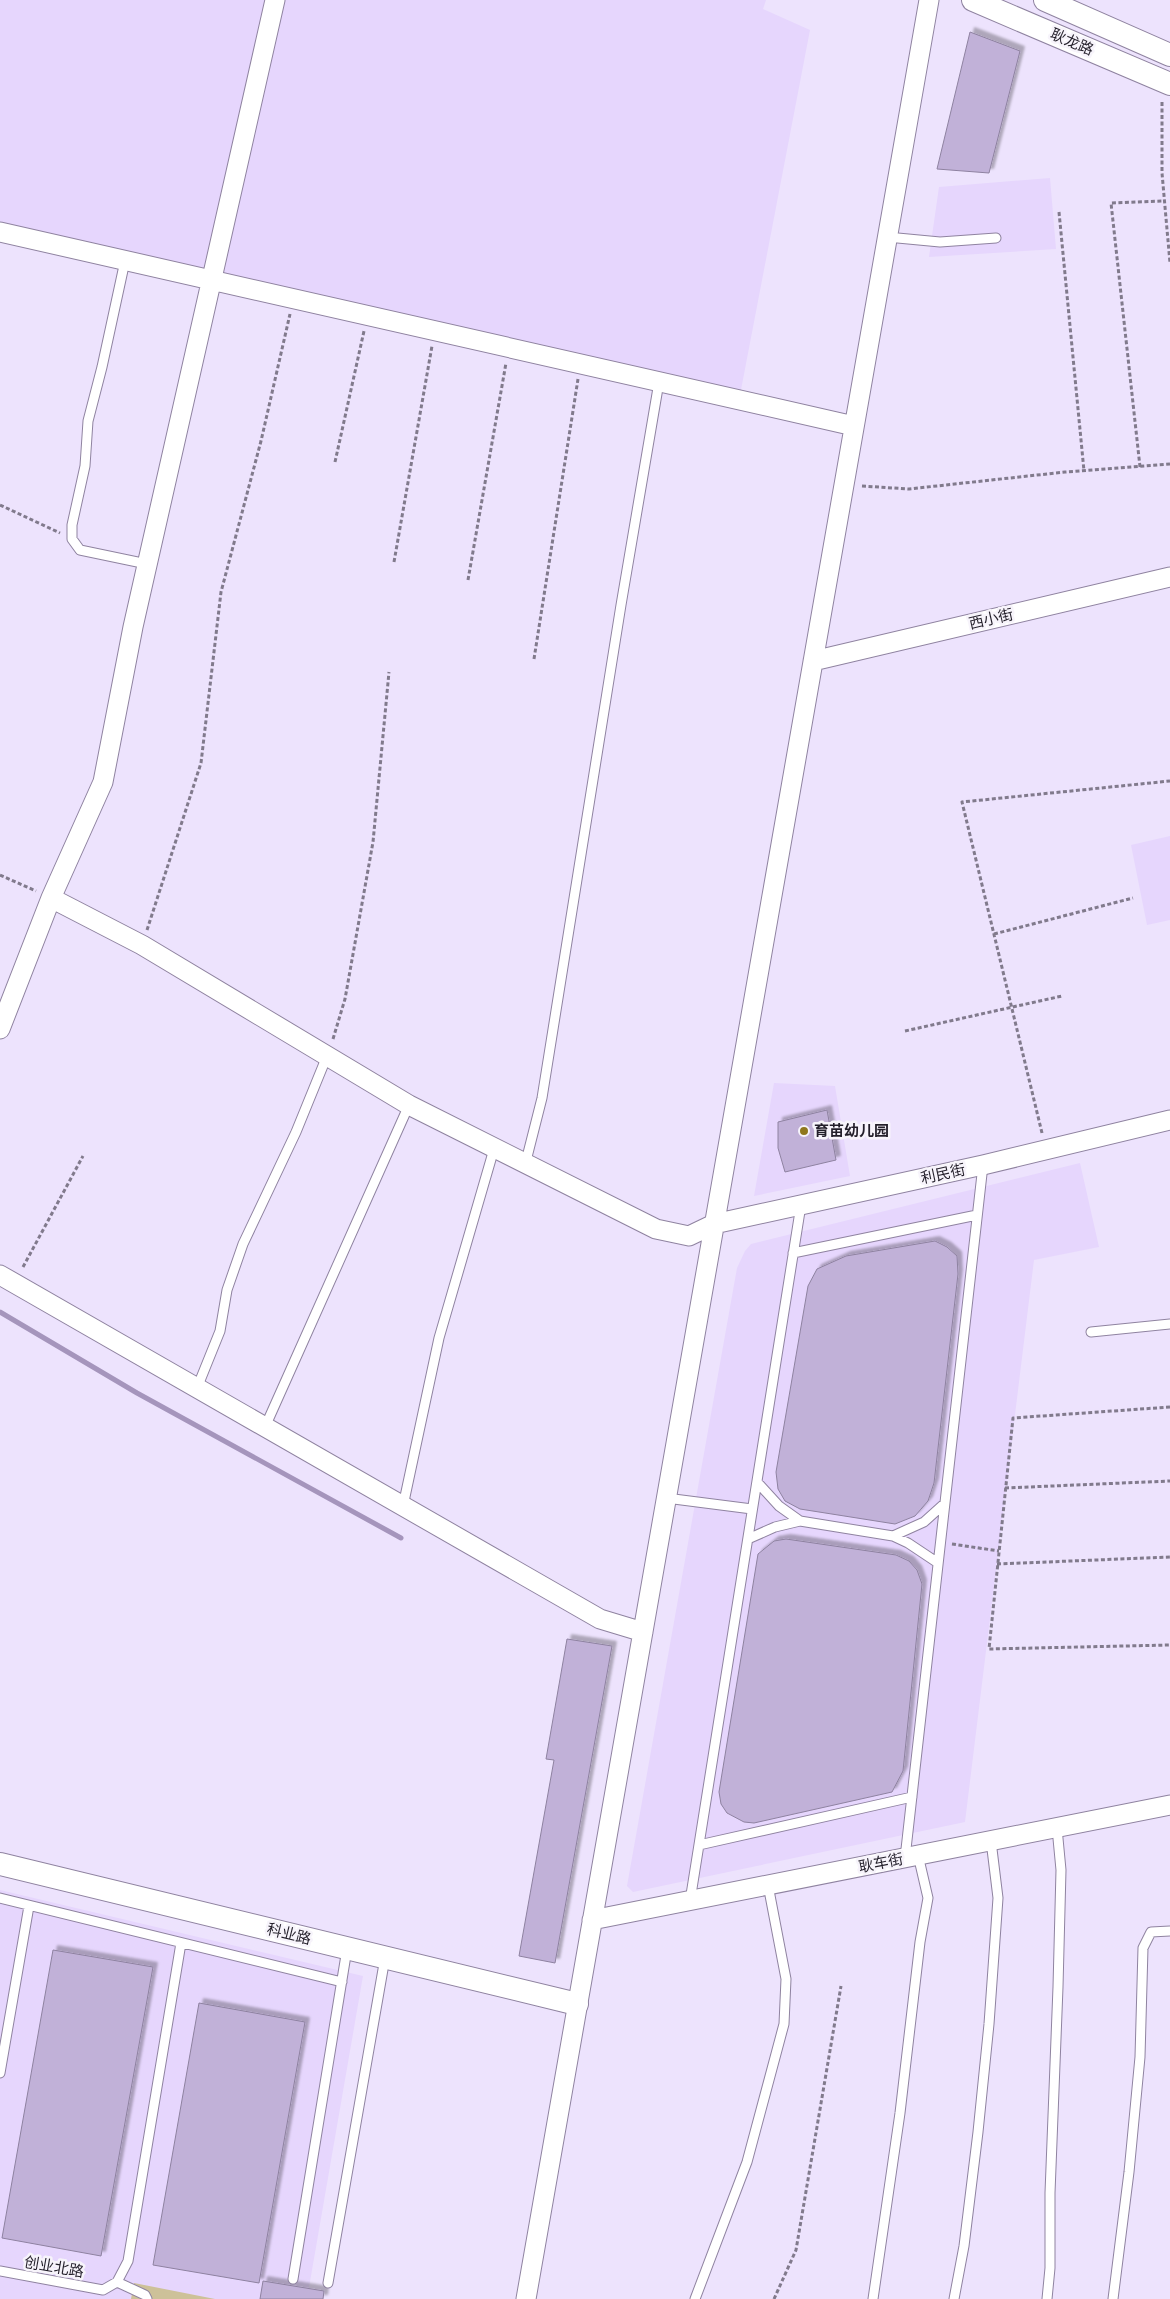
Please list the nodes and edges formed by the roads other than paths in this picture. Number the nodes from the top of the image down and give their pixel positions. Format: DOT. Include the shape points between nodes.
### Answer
graph roads {
  1 [pos="275,0"];
  2 [pos="929,0"];
  3 [pos="973,0"];
  4 [pos="1045,0"];
  5 [pos="1170,55"];
  6 [pos="1166,82"];
  7 [pos="0,232"];
  8 [pos="887,237"];
  9 [pos="996,238"];
  10 [pos="125,260"];
  11 [pos="212,280"];
  12 [pos="658,382"];
  13 [pos="854,426"];
  14 [pos="147,564"];
  15 [pos="1170,577"];
  16 [pos="813,661"];
  17 [pos="51,898"];
  18 [pos="0,1029"];
  19 [pos="327,1056"];
  20 [pos="408,1105"];
  21 [pos="1170,1120"];
  22 [pos="494,1149"];
  23 [pos="525,1165"];
  24 [pos="983,1165"];
  25 [pos="801,1205"];
  26 [pos="977,1215"];
  27 [pos="714,1224"];
  28 [pos="793,1253"];
  29 [pos="7,1279"];
  30 [pos="1170,1324"];
  31 [pos="1091,1332"];
  32 [pos="197,1388"];
  33 [pos="265,1427"];
  34 [pos="757,1482"];
  35 [pos="666,1498"];
  36 [pos="944,1504"];
  37 [pos="403,1506"];
  38 [pos="752,1509"];
  39 [pos="800,1521"];
  40 [pos="893,1536"];
  41 [pos="748,1539"];
  42 [pos="938,1563"];
  43 [pos="643,1632"];
  44 [pos="912,1797"];
  45 [pos="1170,1805"];
  46 [pos="1057,1828"];
  47 [pos="991,1841"];
  48 [pos="699,1845"];
  49 [pos="912,1857"];
  50 [pos="0,1864"];
  51 [pos="768,1885"];
  52 [pos="0,1898"];
  53 [pos="690,1901"];
  54 [pos="29,1906"];
  55 [pos="592,1920"];
  56 [pos="1170,1931"];
  57 [pos="181,1943"];
  58 [pos="347,1948"];
  59 [pos="385,1958"];
  60 [pos="342,1982"];
  61 [pos="577,2004"];
  62 [pos="0,2073"];
  63 [pos="0,2271"];
  64 [pos="293,2279"];
  65 [pos="117,2282"];
  66 [pos="328,2283"];
  67 [pos="102,2294"];
  68 [pos="147,2299"];
  69 [pos="526,2299"];
  70 [pos="695,2299"];
  71 [pos="873,2299"];
  72 [pos="954,2299"];
  73 [pos="1047,2299"];
  74 [pos="1113,2299"];
  1 -- 11 [label="street"];
  2 -- 8 [label="street"];
  3 -- 6 [label="street, 耿龙路"];
  4 -- 5 [label="street, 耿龙路"];
  7 -- 10 [label="street"];
  8 -- 9 [label="lane" via="940,242"];
  8 -- 13 [label="street"];
  10 -- 11 [label="street"];
  10 -- 14 [label="lane" via="88,421 85,466 72,539 80,550"];
  11 -- 12 [label="street"];
  11 -- 14 [label="street"];
  12 -- 13 [label="street"];
  12 -- 23 [label="lane" via="542,1098"];
  13 -- 16 [label="street"];
  14 -- 17 [label="street" via="103,782"];
  15 -- 16 [label="street, 西小街"];
  16 -- 27 [label="street"];
  17 -- 18 [label="street"];
  17 -- 19 [label="street, 利民街" via="142,945"];
  19 -- 20 [label="street, 利民街"];
  19 -- 32 [label="lane" via="296,1132 243,1244 227,1290 220,1331"];
  20 -- 22 [label="street, 利民街"];
  20 -- 33 [label="lane"];
  21 -- 24 [label="street, 利民街"];
  22 -- 23 [label="street, 利民街"];
  22 -- 37 [label="lane" via="439,1338"];
  23 -- 27 [label="street, 利民街" via="656,1229 689,1236"];
  24 -- 25 [label="street, 利民街"];
  24 -- 26 [label="lane"];
  25 -- 27 [label="street, 利民街"];
  25 -- 28 [label="lane"];
  26 -- 28 [label="lane"];
  26 -- 36 [label="lane"];
  27 -- 35 [label="street"];
  28 -- 34 [label="lane"];
  29 -- 32 [label="street"];
  30 -- 31 [label="lane"];
  32 -- 33 [label="street"];
  33 -- 37 [label="street"];
  34 -- 38 [label="lane"];
  34 -- 39 [label="lane" via="779,1506"];
  35 -- 38 [label="lane"];
  35 -- 43 [label="street"];
  36 -- 40 [label="lane" via="924,1522"];
  36 -- 42 [label="lane"];
  37 -- 43 [label="street" via="600,1619"];
  38 -- 41 [label="lane"];
  39 -- 40 [label="lane"];
  39 -- 41 [label="lane" via="775,1527"];
  40 -- 42 [label="lane"];
  41 -- 48 [label="lane"];
  42 -- 44 [label="lane"];
  43 -- 55 [label="street"];
  44 -- 48 [label="lane"];
  44 -- 49 [label="lane"];
  45 -- 46 [label="street, 耿车街"];
  46 -- 47 [label="street, 耿车街"];
  46 -- 73 [label="lane" via="1060,1870 1058,1987"];
  47 -- 49 [label="street, 耿车街"];
  47 -- 72 [label="lane" via="998,1898 990,2024 976,2151"];
  48 -- 53 [label="lane"];
  49 -- 51 [label="street, 耿车街"];
  49 -- 71 [label="lane" via="928,1898"];
  50 -- 58 [label="street, 科业路"];
  51 -- 53 [label="street, 耿车街"];
  51 -- 70 [label="lane" via="786,1979 784,2024 747,2162"];
  52 -- 54 [label="lane"];
  53 -- 55 [label="street, 耿车街"];
  54 -- 57 [label="lane"];
  54 -- 62 [label="lane"];
  55 -- 61 [label="street"];
  56 -- 74 [label="lane" via="1151,1932 1143,1948 1140,2057"];
  57 -- 60 [label="lane"];
  57 -- 65 [label="lane" via="128,2261"];
  58 -- 59 [label="street, 科业路"];
  58 -- 60 [label="lane"];
  59 -- 61 [label="street, 科业路"];
  59 -- 66 [label="lane"];
  60 -- 64 [label="lane"];
  61 -- 69 [label="street"];
  63 -- 67 [label="lane, 创业北路"];
  65 -- 67 [label="lane"];
  65 -- 68 [label="lane" via="146,2295"];
}
